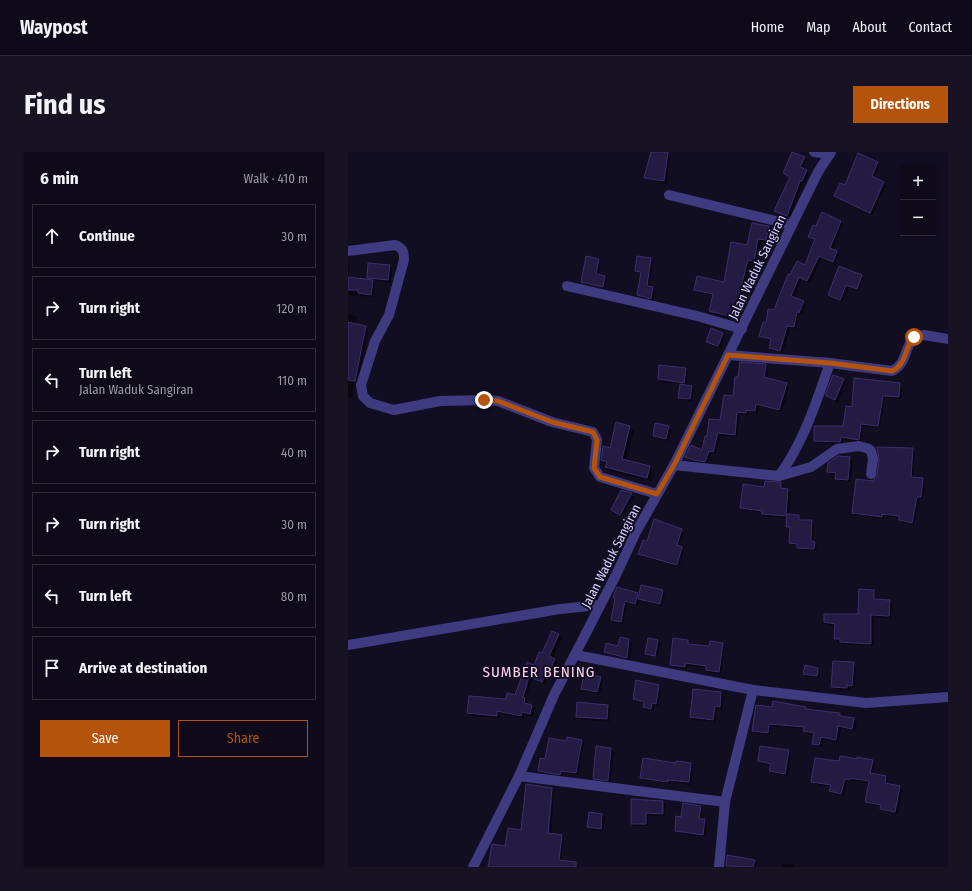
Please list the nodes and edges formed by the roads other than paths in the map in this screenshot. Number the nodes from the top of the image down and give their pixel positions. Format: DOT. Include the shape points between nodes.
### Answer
graph roads {
  1 [pos="814,152"];
  2 [pos="830,153"];
  3 [pos="669,195"];
  4 [pos="792,225"];
  5 [pos="348,250"];
  6 [pos="567,286"];
  7 [pos="742,329"];
  8 [pos="948,340"];
  9 [pos="728,355"];
  10 [pos="830,363"];
  11 [pos="674,465"];
  12 [pos="871,474"];
  13 [pos="779,476"];
  14 [pos="657,494"];
  15 [pos="599,605"];
  16 [pos="348,645"];
  17 [pos="576,655"];
  18 [pos="753,690"];
  19 [pos="948,697"];
  20 [pos="520,776"];
  21 [pos="724,802"];
  22 [pos="473,867"];
  23 [pos="719,867"];
  1 -- 2 [label="street"];
  2 -- 4 [label="street, Jalan Waduk Sangiran"];
  3 -- 4 [label="street"];
  4 -- 7 [label="street, Jalan Waduk Sangiran"];
  5 -- 14 [label="street" via="395,245 400,246 404,252 389,315 375,341 361,385 363,396 370,403 394,410 440,401 498,401 552,422 593,432 597,440 594,468 600,477"];
  6 -- 7 [label="street"];
  7 -- 9 [label="street, Jalan Waduk Sangiran"];
  8 -- 10 [label="street" via="924,335 914,337 900,367 892,371"];
  9 -- 10 [label="street"];
  9 -- 11 [label="street, Jalan Waduk Sangiran"];
  10 -- 13 [label="street" via="804,435"];
  11 -- 13 [label="street"];
  11 -- 14 [label="street, Jalan Waduk Sangiran"];
  12 -- 13 [label="street" via="871,451 859,446 837,449 811,467"];
  14 -- 15 [label="street, Jalan Waduk Sangiran"];
  15 -- 16 [label="street" via="560,609"];
  15 -- 17 [label="street, Jalan Waduk Sangiran"];
  17 -- 18 [label="street"];
  17 -- 20 [label="street, Jalan Waduk Sangiran" via="554,695"];
  18 -- 19 [label="street" via="866,703"];
  18 -- 21 [label="street"];
  20 -- 21 [label="street"];
  20 -- 22 [label="street, Jalan Waduk Sangiran"];
  21 -- 23 [label="street"];
}
